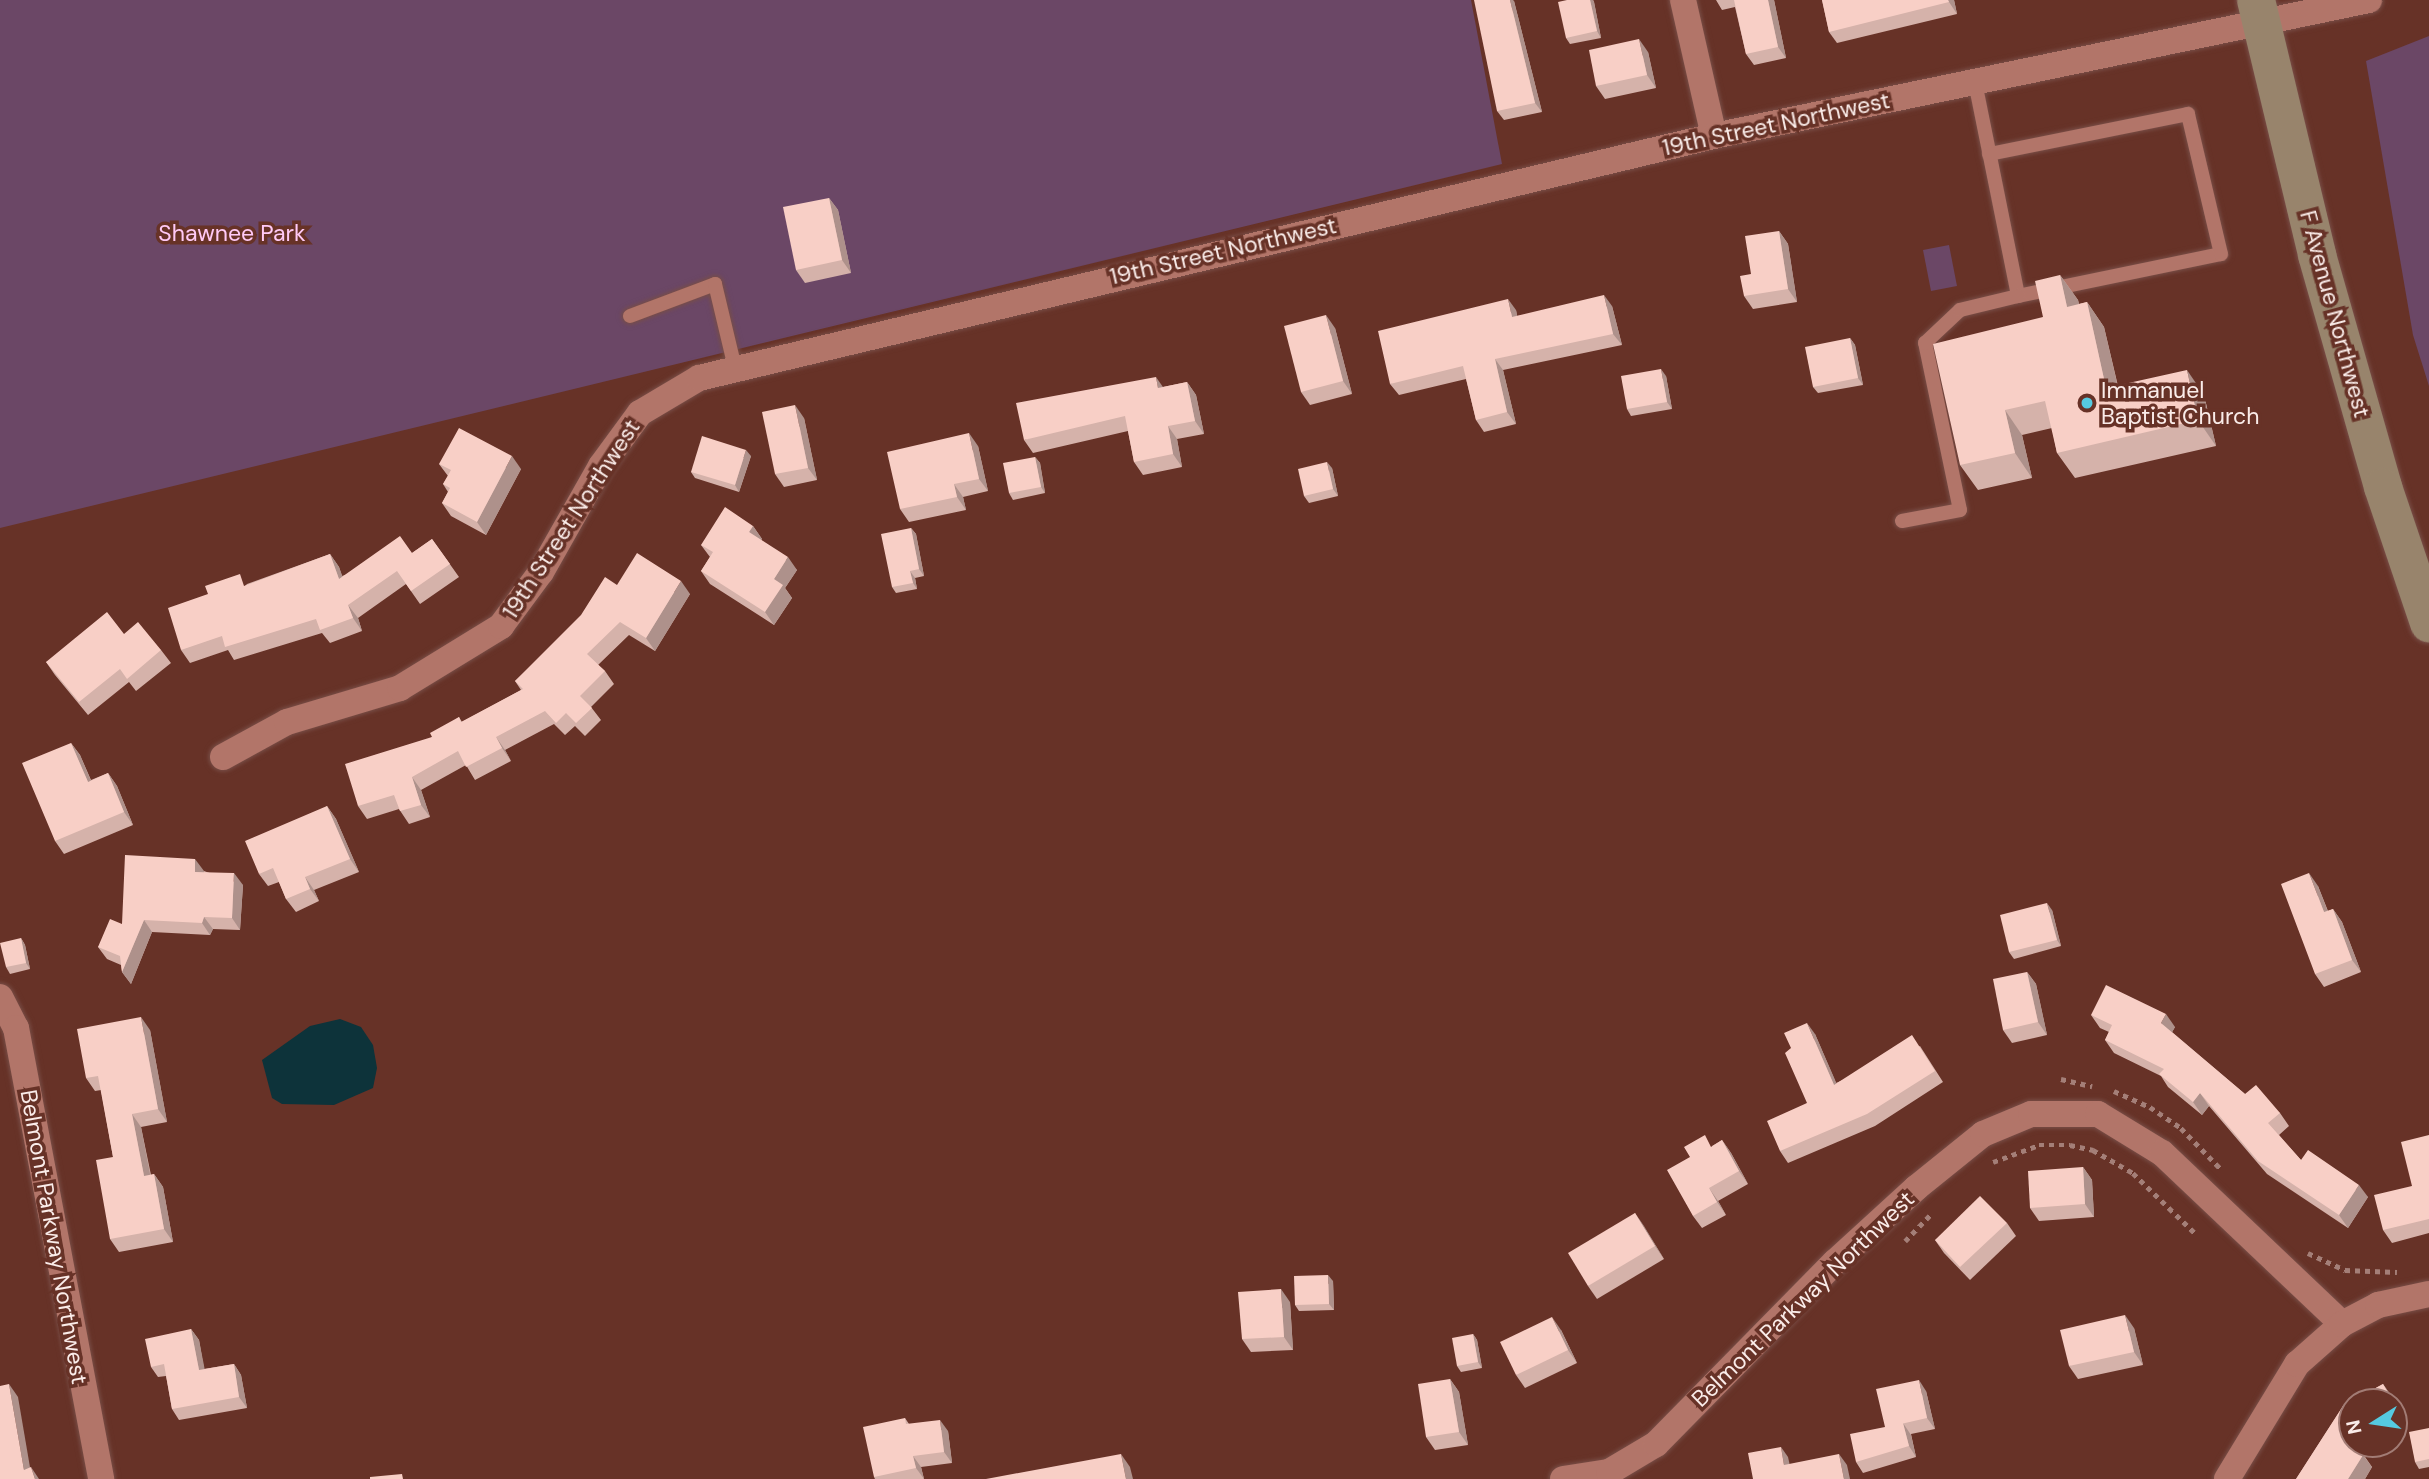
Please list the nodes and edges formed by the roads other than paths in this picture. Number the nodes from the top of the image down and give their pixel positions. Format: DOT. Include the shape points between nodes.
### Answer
graph roads {
  1 [pos="1683,0"];
  2 [pos="2369,0"];
  3 [pos="2258,12"];
  4 [pos="1975,82"];
  5 [pos="1714,136"];
  6 [pos="1989,154"];
  7 [pos="2018,296"];
  8 [pos="630,316"];
  9 [pos="735,368"];
  10 [pos="1902,521"];
  11 [pos="2429,623"];
  12 [pos="223,757"];
  13 [pos="0,997"];
  14 [pos="2429,1294"];
  15 [pos="2342,1324"];
  16 [pos="101,1479"];
  17 [pos="1563,1479"];
  18 [pos="2227,1479"];
  1 -- 5 [label="street"];
  2 -- 3 [label="street, 19th Street Northwest"];
  3 -- 4 [label="street, 19th Street Northwest"];
  3 -- 11 [label="main road, F Avenue Northwest" via="2317,256 2383,487"];
  4 -- 5 [label="street, 19th Street Northwest"];
  4 -- 6 [label="lane"];
  5 -- 9 [label="street, 19th Street Northwest"];
  6 -- 7 [label="lane"];
  6 -- 7 [label="lane" via="2188,114 2221,254"];
  7 -- 10 [label="lane" via="1959,310 1925,343 1960,510"];
  8 -- 9 [label="lane" via="715,284"];
  9 -- 12 [label="street, 19th Street Northwest" via="689,382 640,413 601,466 541,572 501,626 400,688 287,722"];
  13 -- 16 [label="street, Belmont Parkway Northwest" via="16,1028"];
  14 -- 15 [label="street" via="2378,1305"];
  15 -- 17 [label="street, Belmont Parkway Northwest" via="2162,1153 2098,1114 2031,1114 1983,1134 1916,1188 1835,1262 1656,1444 1609,1472"];
  15 -- 18 [label="street" via="2297,1364"];
}
